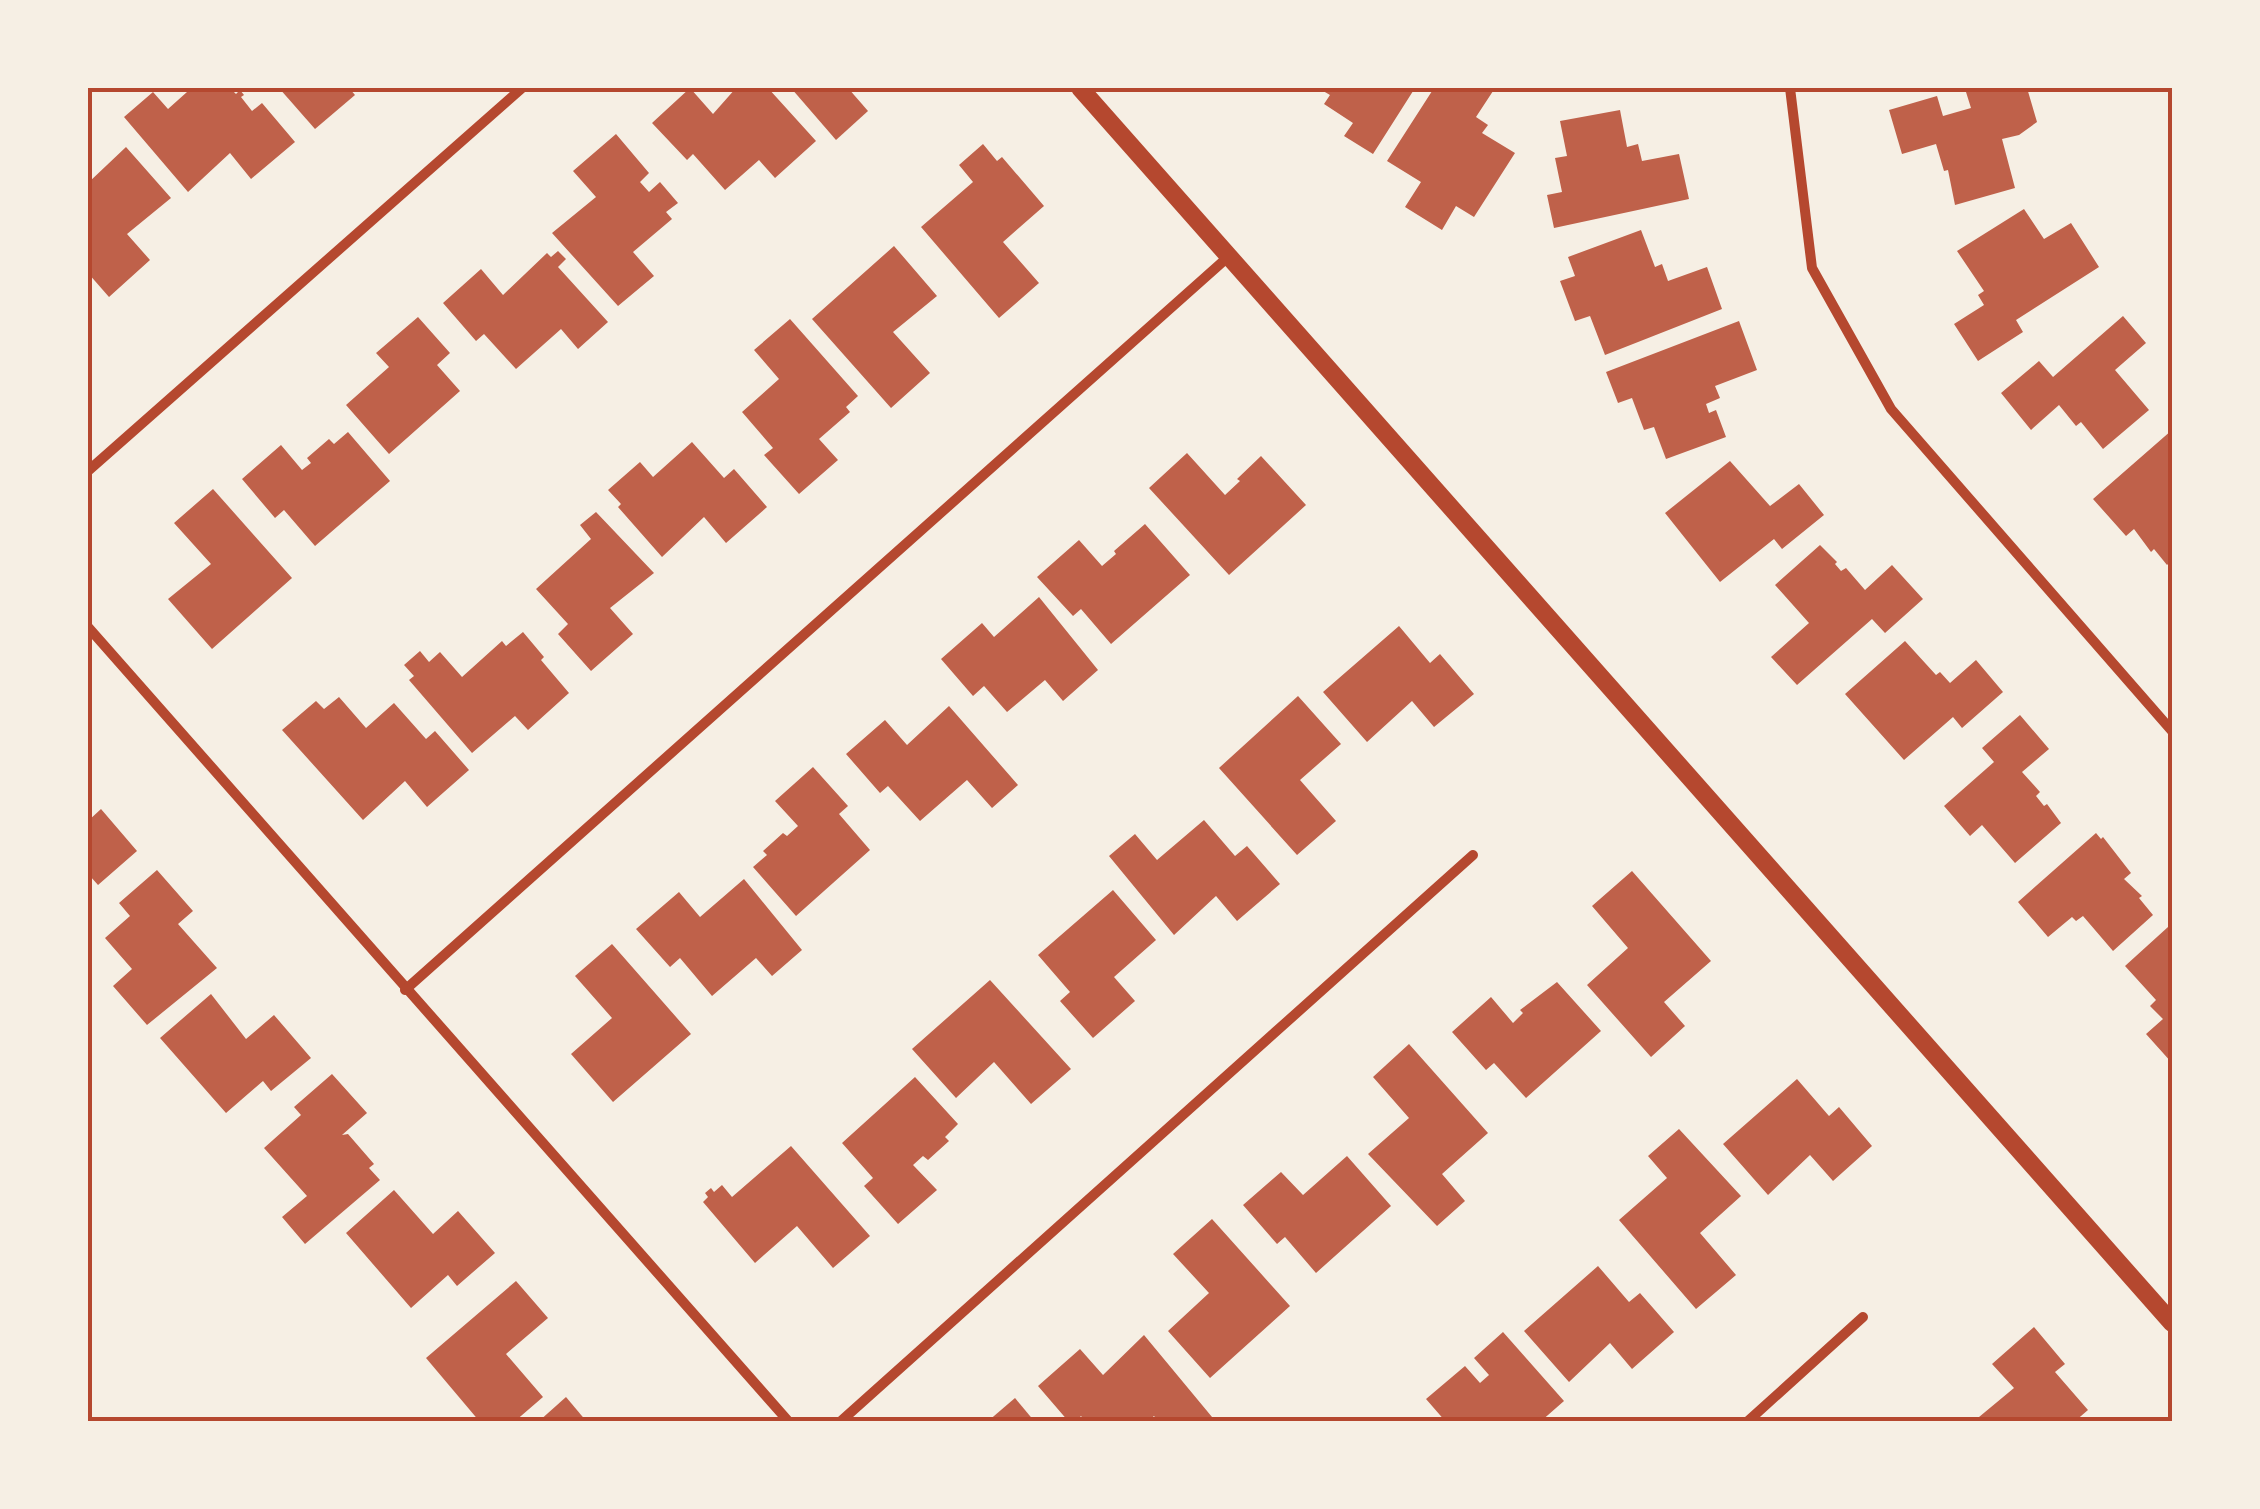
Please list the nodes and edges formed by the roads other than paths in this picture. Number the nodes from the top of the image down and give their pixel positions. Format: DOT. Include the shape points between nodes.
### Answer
graph roads {
  1 [pos="522,88"];
  2 [pos="1080,88"];
  3 [pos="1790,88"];
  4 [pos="1228,257"];
  5 [pos="88,470"];
  6 [pos="88,627"];
  7 [pos="2172,731"];
  8 [pos="1473,854"];
  9 [pos="406,990"];
  10 [pos="1862,1317"];
  11 [pos="2172,1323"];
  12 [pos="788,1422"];
  13 [pos="840,1422"];
  14 [pos="1747,1422"];
  1 -- 5 [label="street"];
  2 -- 4 [label="street"];
  3 -- 7 [label="street" via="1812,268 1891,409"];
  4 -- 9 [label="street"];
  4 -- 11 [label="street"];
  6 -- 9 [label="street"];
  8 -- 13 [label="street"];
  9 -- 12 [label="street"];
  10 -- 14 [label="street"];
}
